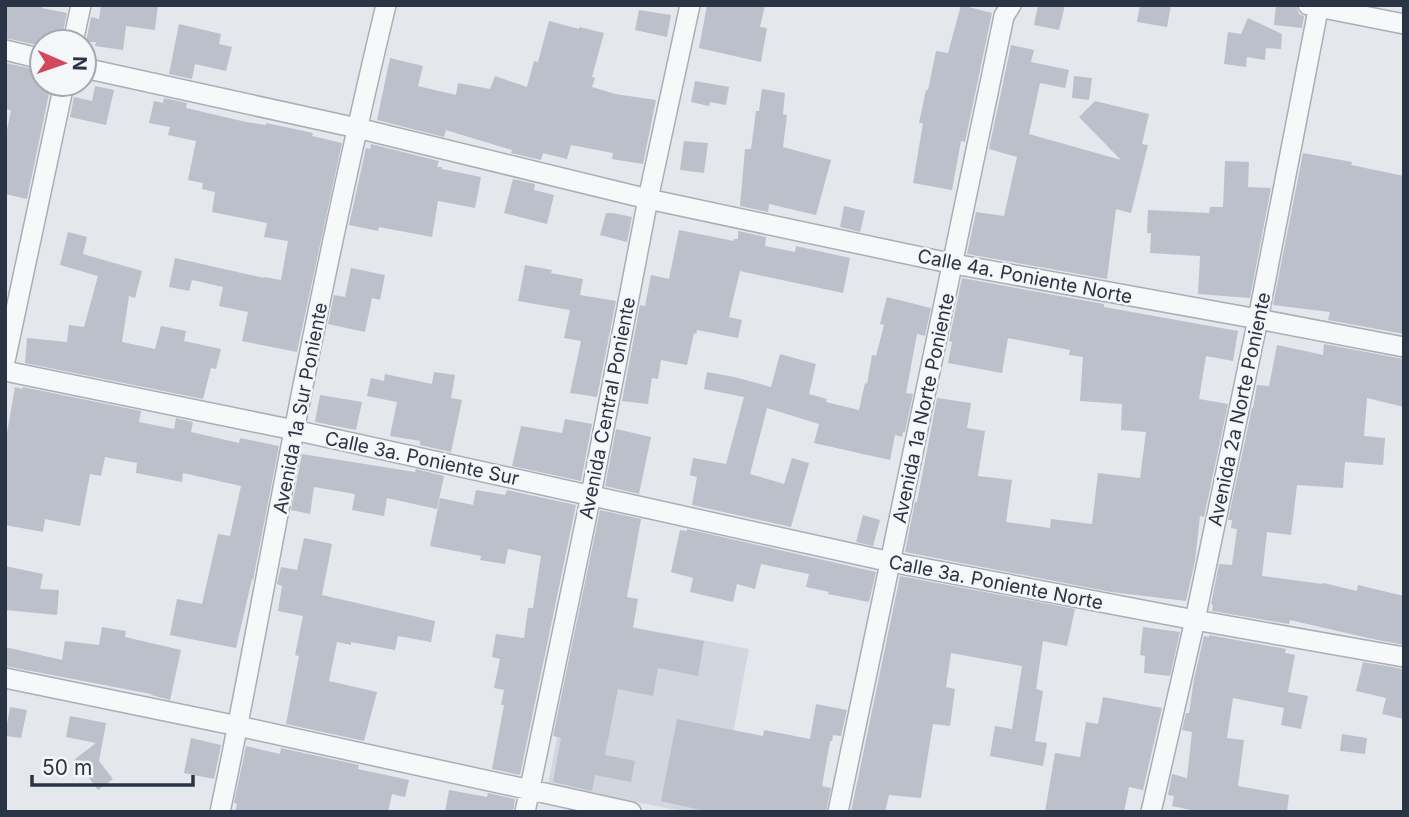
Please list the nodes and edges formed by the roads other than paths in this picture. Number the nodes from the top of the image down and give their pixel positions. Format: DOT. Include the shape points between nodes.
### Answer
graph roads {
  1 [pos="81,5"];
  2 [pos="386,5"];
  3 [pos="690,5"];
  4 [pos="1011,5"];
  5 [pos="1315,6"];
  6 [pos="1404,24"];
  7 [pos="76,28"];
  8 [pos="5,50"];
  9 [pos="28,56"];
  10 [pos="98,71"];
  11 [pos="61,98"];
  12 [pos="357,128"];
  13 [pos="648,199"];
  14 [pos="954,264"];
  15 [pos="1258,319"];
  16 [pos="1404,347"];
  17 [pos="5,361"];
  18 [pos="5,371"];
  19 [pos="294,430"];
  20 [pos="591,495"];
  21 [pos="891,562"];
  22 [pos="1195,620"];
  23 [pos="1404,657"];
  24 [pos="5,678"];
  25 [pos="238,726"];
  26 [pos="529,789"];
  27 [pos="220,812"];
  28 [pos="525,812"];
  29 [pos="631,812"];
  30 [pos="838,812"];
  31 [pos="1151,812"];
  1 -- 7 [label="street"];
  2 -- 12 [label="street, Avenida 1a Sur Poniente"];
  3 -- 13 [label="street, Avenida Central Poniente"];
  4 -- 14 [label="street, Avenida 1a Norte Poniente" via="1004,16"];
  5 -- 6 [label="street"];
  5 -- 15 [label="street, Avenida 2a Norte Poniente"];
  8 -- 9 [label="street"];
  10 -- 12 [label="street, Calle 4a. Poniente Norte"];
  11 -- 17 [label="street"];
  12 -- 13 [label="street, Calle 4a. Poniente Norte"];
  12 -- 19 [label="street, Avenida 1a Sur Poniente"];
  13 -- 14 [label="street, Calle 4a. Poniente Norte"];
  13 -- 20 [label="street, Avenida Central Poniente"];
  14 -- 15 [label="street, Calle 4a. Poniente Norte"];
  14 -- 21 [label="street, Avenida 1a Norte Poniente"];
  15 -- 16 [label="street, Calle 4a. Poniente Norte"];
  15 -- 22 [label="street, Avenida 2a Norte Poniente"];
  18 -- 19 [label="street, Calle 3a. Poniente Sur"];
  19 -- 20 [label="street, Calle 3a. Poniente Sur"];
  19 -- 25 [label="street, Avenida 1a Sur Poniente"];
  20 -- 21 [label="street, Calle 3a. Poniente Norte"];
  20 -- 26 [label="street, Avenida Central Poniente"];
  21 -- 22 [label="street, Calle 3a. Poniente Norte"];
  21 -- 30 [label="street, Avenida 1a Norte Poniente"];
  22 -- 23 [label="street, Calle 3a. Poniente Norte"];
  22 -- 31 [label="street, Avenida 2a Norte Poniente"];
  24 -- 25 [label="street"];
  25 -- 26 [label="street"];
  25 -- 27 [label="street, Avenida 1a Sur Poniente"];
  26 -- 28 [label="street, Avenida Central Poniente"];
  26 -- 29 [label="street"];
}
